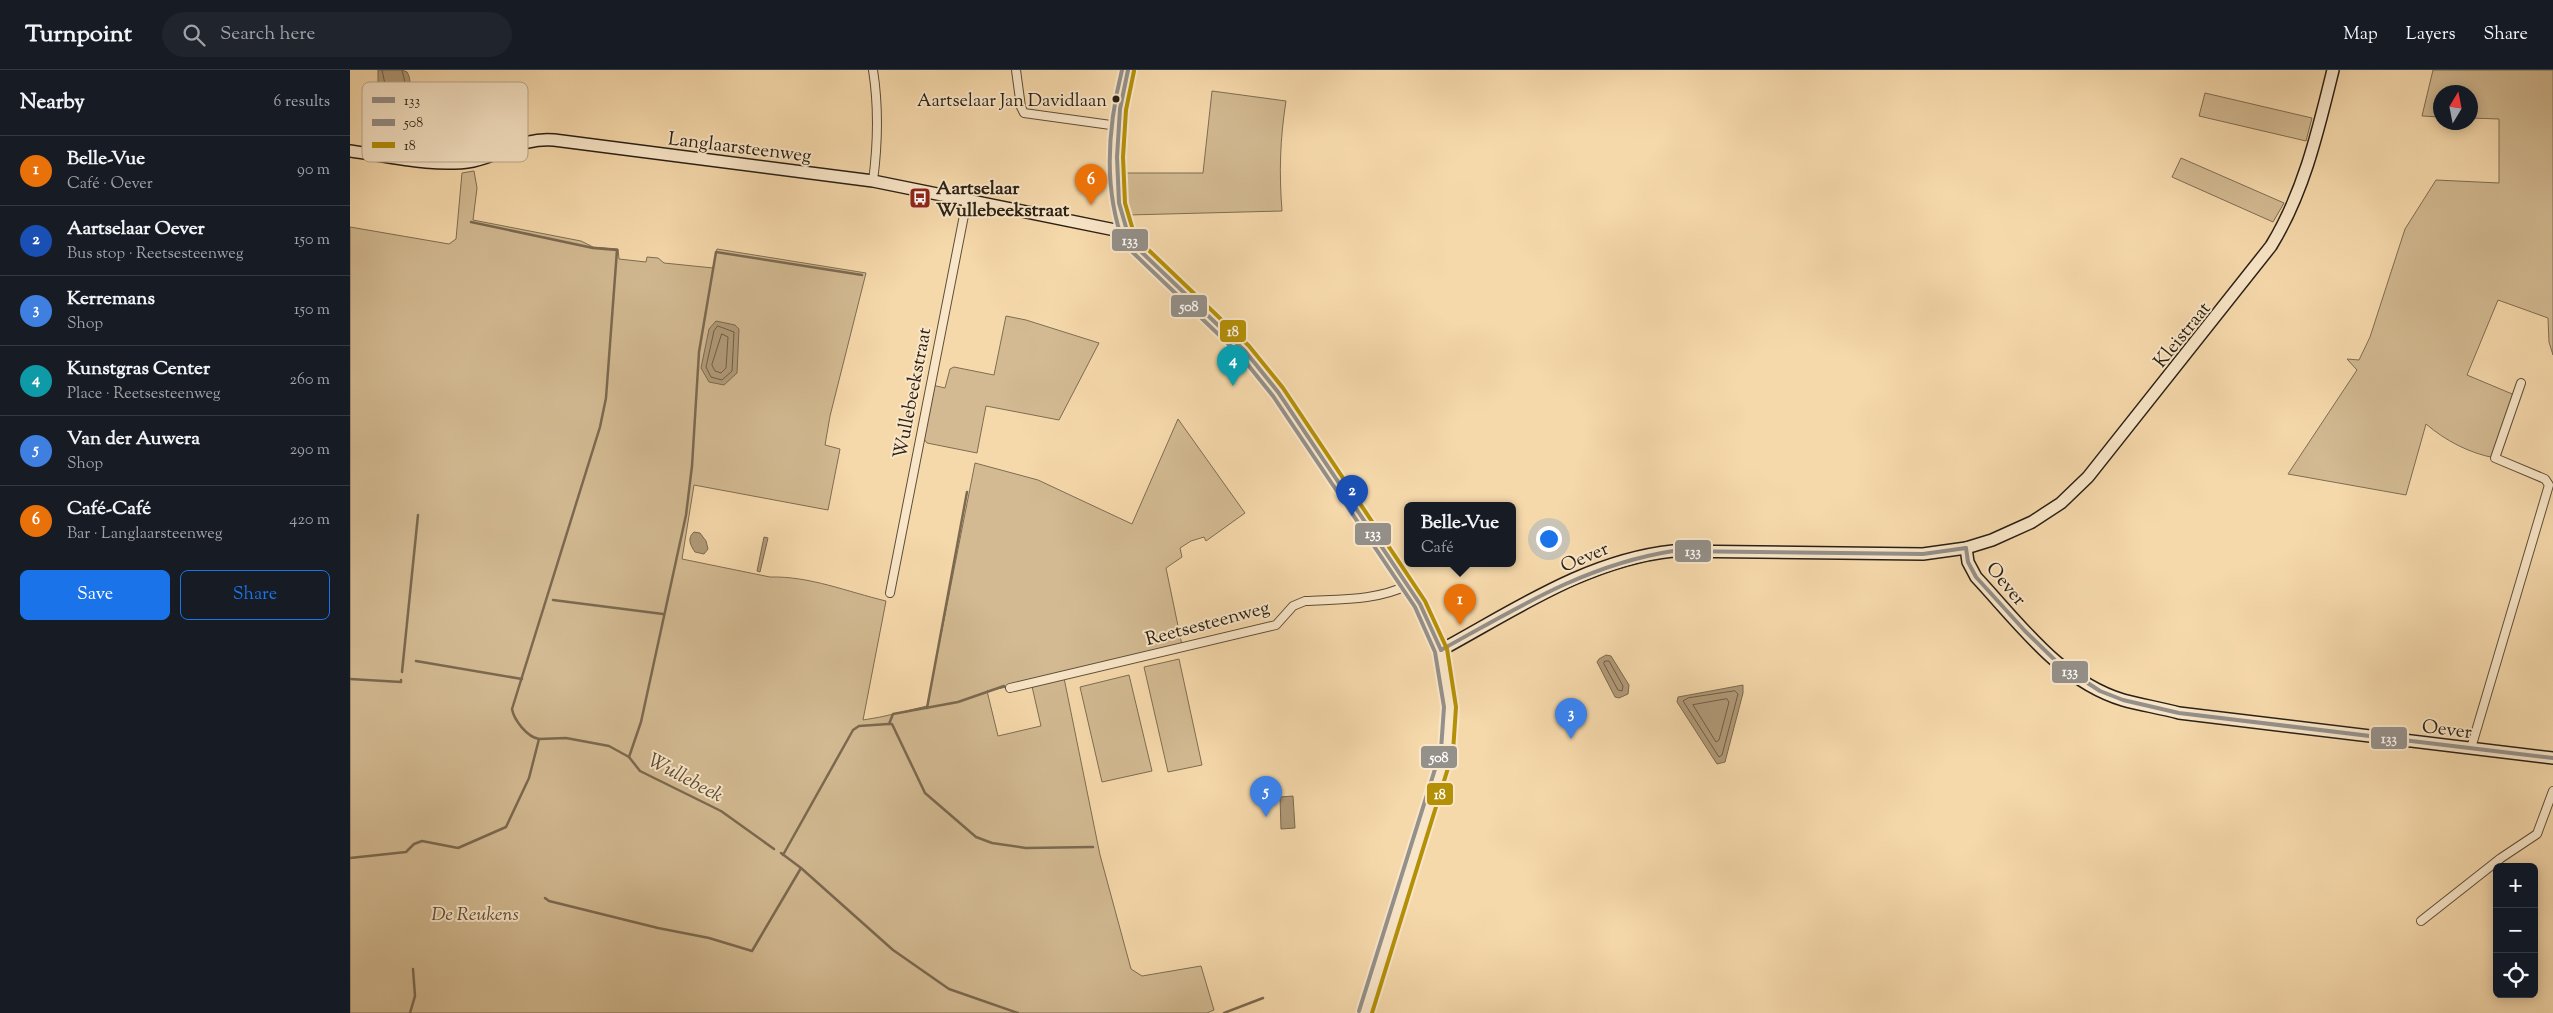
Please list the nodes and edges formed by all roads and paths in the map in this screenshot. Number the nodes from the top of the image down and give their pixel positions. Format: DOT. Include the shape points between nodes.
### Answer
graph roads {
  1 [pos="873,70"];
  2 [pos="1016,70"];
  3 [pos="1128,70"];
  4 [pos="2333,70"];
  5 [pos="1118,126"];
  6 [pos="528,142"];
  7 [pos="873,181"];
  8 [pos="967,200"];
  9 [pos="1125,232"];
  10 [pos="2521,383"];
  11 [pos="1966,548"];
  12 [pos="1408,585"];
  13 [pos="890,593"];
  14 [pos="1441,650"];
  15 [pos="1010,688"];
  16 [pos="2471,748"];
  17 [pos="2553,758"];
  18 [pos="2553,791"];
  19 [pos="2421,921"];
  20 [pos="1365,1013"];
  1 -- 7 [label="street" via="878,139"];
  2 -- 5 [label="street" via="1024,113"];
  3 -- 5 [label="street"];
  4 -- 11 [label="street, Kleistraat" via="2312,156 2302,182 2282,230 2257,266 2088,477 2062,503 2012,532"];
  5 -- 9 [label="street" via="1118,192"];
  6 -- 7 [label="street, Langlaarsteenweg" via="546,139"];
  7 -- 8 [label="street, Langlaarsteenweg"];
  8 -- 9 [label="street, Langlaarsteenweg"];
  8 -- 13 [label="street, Wullebeekstraat"];
  9 -- 12 [label="street" via="1137,249 1245,351 1278,392"];
  10 -- 16 [label="street" via="2495,458 2545,479 2549,485"];
  11 -- 14 [label="street, Oever" via="1923,554 1673,551 1636,556 1576,576"];
  11 -- 16 [label="street, Oever" via="1968,562 1976,577 2050,657 2086,683 2122,700 2179,712"];
  12 -- 14 [label="street"];
  12 -- 15 [label="street, Reetsesteenweg" via="1378,596 1305,601 1294,606 1276,625"];
  14 -- 20 [label="street" via="1450,707 1447,751"];
  16 -- 17 [label="street, Oever"];
  18 -- 19 [label="street" via="2537,834"];
}
